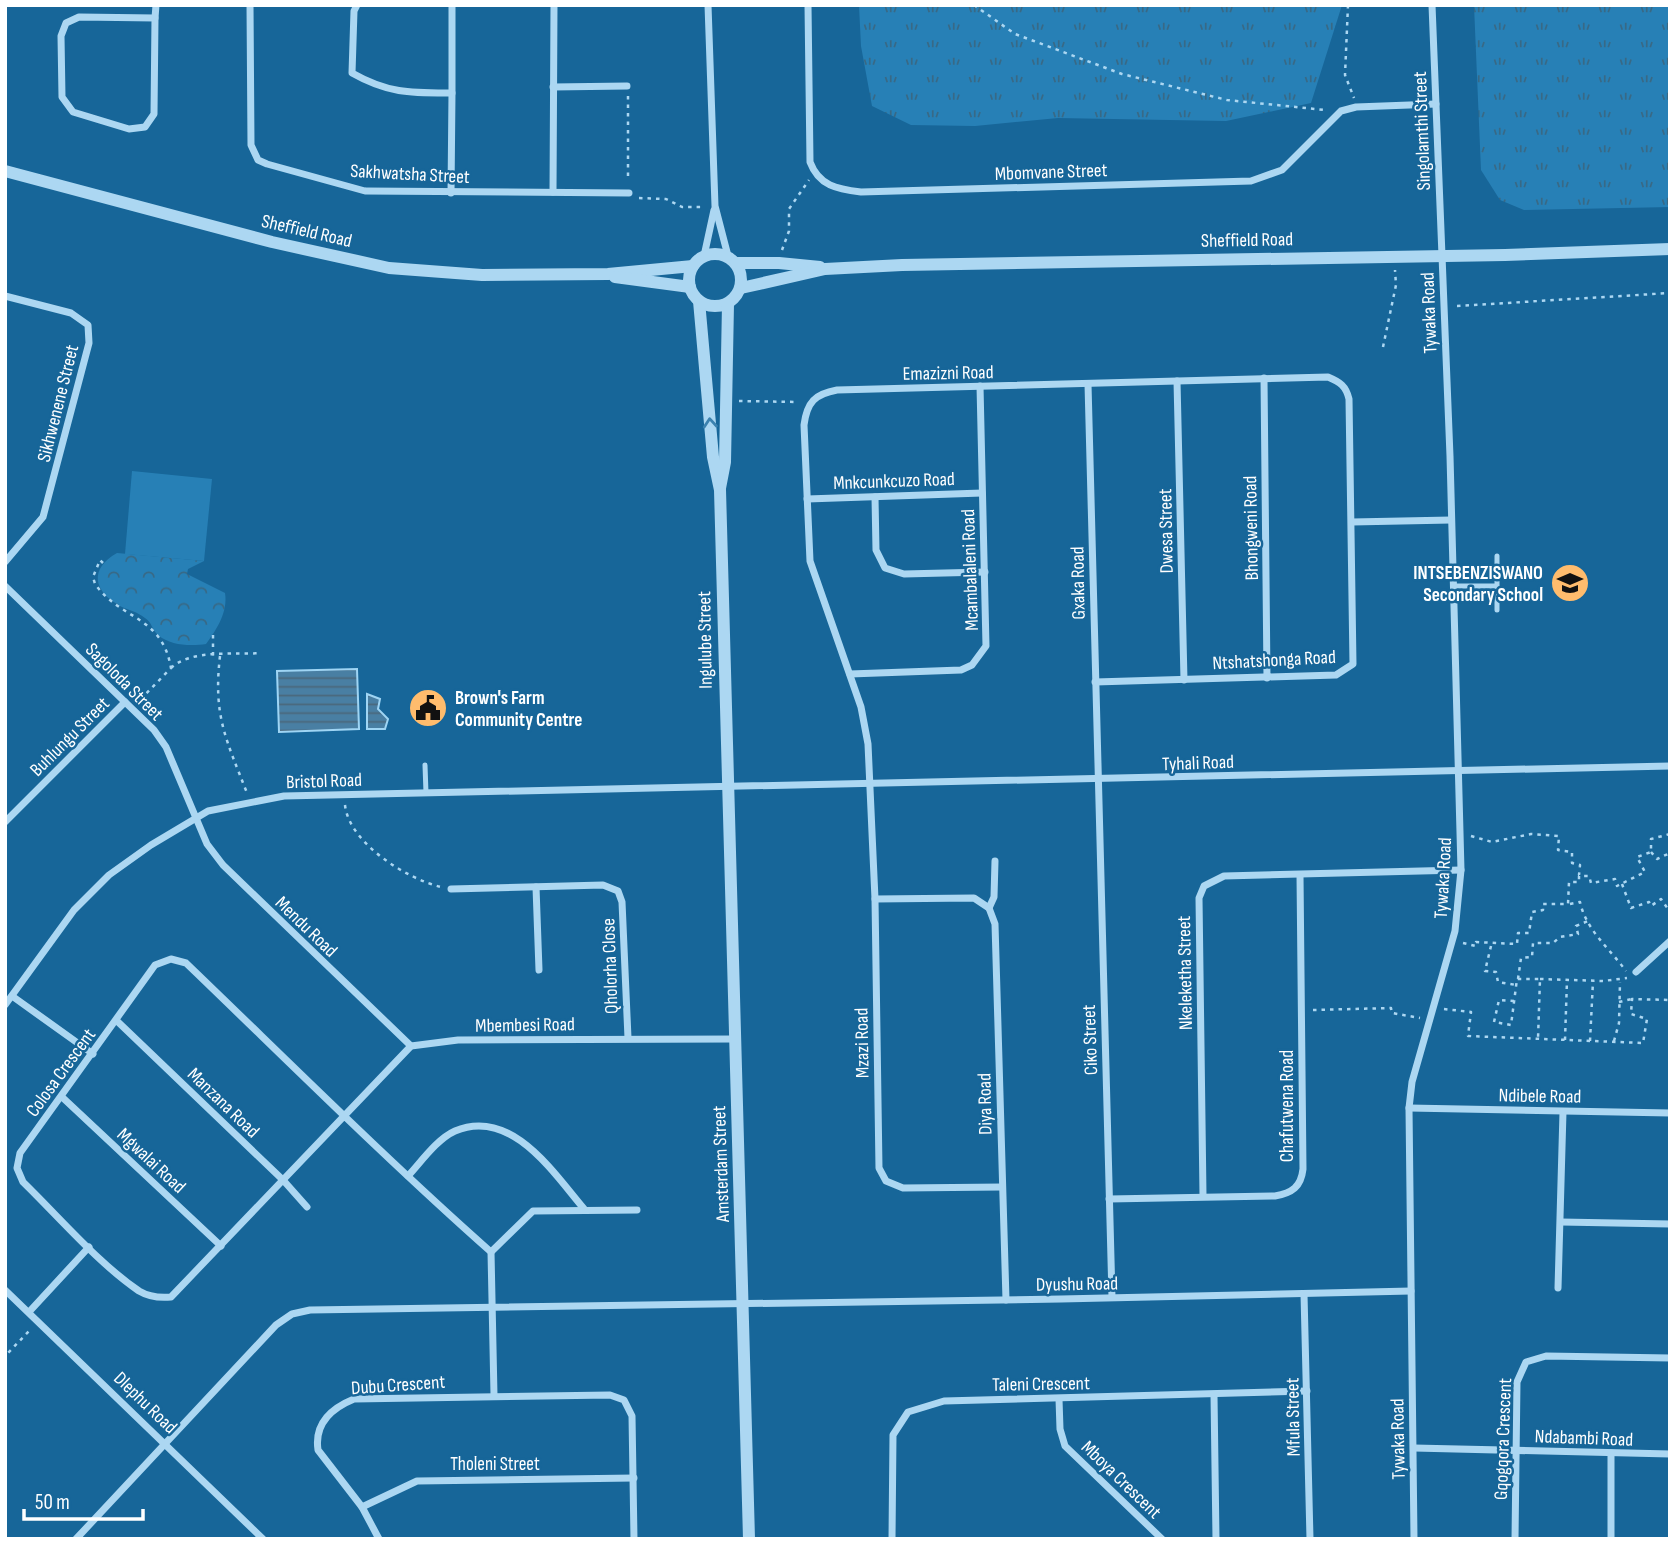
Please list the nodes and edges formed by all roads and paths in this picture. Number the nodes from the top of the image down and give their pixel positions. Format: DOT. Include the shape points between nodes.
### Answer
graph roads {
  1 [pos="156,5"];
  2 [pos="250,5"];
  3 [pos="357,5"];
  4 [pos="452,5"];
  5 [pos="554,5"];
  6 [pos="708,5"];
  7 [pos="808,5"];
  8 [pos="974,5"];
  9 [pos="1348,5"];
  10 [pos="1432,5"];
  11 [pos="155,18"];
  12 [pos="627,86"];
  13 [pos="553,87"];
  14 [pos="452,93"];
  15 [pos="1436,104"];
  16 [pos="1356,107"];
  17 [pos="1341,111"];
  18 [pos="5,171"];
  19 [pos="814,171"];
  20 [pos="552,192"];
  21 [pos="451,193"];
  22 [pos="629,193"];
  23 [pos="715,206"];
  24 [pos="1670,249"];
  25 [pos="1442,255"];
  26 [pos="704,256"];
  27 [pos="1395,256"];
  28 [pos="732,260"];
  29 [pos="779,263"];
  30 [pos="693,266"];
  31 [pos="825,269"];
  32 [pos="608,274"];
  33 [pos="690,287"];
  34 [pos="741,288"];
  35 [pos="1670,293"];
  36 [pos="5,296"];
  37 [pos="699,301"];
  38 [pos="728,304"];
  39 [pos="1444,307"];
  40 [pos="1383,347"];
  41 [pos="1265,378"];
  42 [pos="1177,381"];
  43 [pos="1088,384"];
  44 [pos="980,386"];
  45 [pos="726,402"];
  46 [pos="808,405"];
  47 [pos="720,490"];
  48 [pos="982,493"];
  49 [pos="875,497"];
  50 [pos="807,499"];
  51 [pos="1451,520"];
  52 [pos="1352,522"];
  53 [pos="1497,556"];
  54 [pos="5,562"];
  55 [pos="103,563"];
  56 [pos="985,572"];
  57 [pos="5,586"];
  58 [pos="1453,586"];
  59 [pos="1497,586"];
  60 [pos="1497,610"];
  61 [pos="213,635"];
  62 [pos="261,653"];
  63 [pos="213,656"];
  64 [pos="220,656"];
  65 [pos="170,668"];
  66 [pos="850,674"];
  67 [pos="1267,678"];
  68 [pos="1184,680"];
  69 [pos="1094,682"];
  70 [pos="125,702"];
  71 [pos="132,709"];
  72 [pos="425,765"];
  73 [pos="1670,766"];
  74 [pos="1459,769"];
  75 [pos="1098,781"];
  76 [pos="870,785"];
  77 [pos="727,789"];
  78 [pos="426,793"];
  79 [pos="345,794"];
  80 [pos="250,803"];
  81 [pos="195,818"];
  82 [pos="5,822"];
  83 [pos="1670,834"];
  84 [pos="1460,836"];
  85 [pos="1651,852"];
  86 [pos="1670,853"];
  87 [pos="995,861"];
  88 [pos="1461,870"];
  89 [pos="1300,875"];
  90 [pos="1579,876"];
  91 [pos="1621,884"];
  92 [pos="536,887"];
  93 [pos="451,889"];
  94 [pos="875,899"];
  95 [pos="1568,904"];
  96 [pos="989,908"];
  97 [pos="1670,912"];
  98 [pos="1588,921"];
  99 [pos="1453,940"];
  100 [pos="1670,942"];
  101 [pos="1491,945"];
  102 [pos="539,970"];
  103 [pos="1636,972"];
  104 [pos="1517,979"];
  105 [pos="1540,979"];
  106 [pos="1567,980"];
  107 [pos="1593,980"];
  108 [pos="1620,981"];
  109 [pos="1516,985"];
  110 [pos="12,996"];
  111 [pos="1632,999"];
  112 [pos="1670,1000"];
  113 [pos="1514,1001"];
  114 [pos="1619,1002"];
  115 [pos="5,1005"];
  116 [pos="1434,1007"];
  117 [pos="1301,1010"];
  118 [pos="117,1021"];
  119 [pos="1430,1021"];
  120 [pos="628,1038"];
  121 [pos="735,1039"];
  122 [pos="1538,1039"];
  123 [pos="1565,1040"];
  124 [pos="1590,1041"];
  125 [pos="1614,1041"];
  126 [pos="411,1046"];
  127 [pos="93,1054"];
  128 [pos="62,1097"];
  129 [pos="1409,1108"];
  130 [pos="1563,1112"];
  131 [pos="1670,1113"];
  132 [pos="346,1116"];
  133 [pos="408,1176"];
  134 [pos="282,1180"];
  135 [pos="1002,1187"];
  136 [pos="1203,1195"];
  137 [pos="1109,1199"];
  138 [pos="307,1207"];
  139 [pos="585,1210"];
  140 [pos="636,1210"];
  141 [pos="1562,1222"];
  142 [pos="1670,1224"];
  143 [pos="221,1246"];
  144 [pos="89,1247"];
  145 [pos="491,1252"];
  146 [pos="1558,1288"];
  147 [pos="5,1290"];
  148 [pos="1411,1291"];
  149 [pos="1304,1294"];
  150 [pos="1112,1297"];
  151 [pos="1006,1300"];
  152 [pos="744,1305"];
  153 [pos="494,1308"];
  154 [pos="29,1312"];
  155 [pos="38,1321"];
  156 [pos="1670,1358"];
  157 [pos="5,1360"];
  158 [pos="1307,1391"];
  159 [pos="494,1395"];
  160 [pos="1214,1395"];
  161 [pos="1059,1399"];
  162 [pos="167,1444"];
  163 [pos="1414,1448"];
  164 [pos="1516,1451"];
  165 [pos="1611,1453"];
  166 [pos="1670,1454"];
  167 [pos="634,1478"];
  168 [pos="362,1507"];
  169 [pos="76,1539"];
  170 [pos="263,1539"];
  171 [pos="379,1539"];
  172 [pos="635,1539"];
  173 [pos="749,1539"];
  174 [pos="892,1539"];
  175 [pos="1162,1539"];
  176 [pos="1216,1539"];
  177 [pos="1310,1539"];
  178 [pos="1414,1539"];
  179 [pos="1515,1539"];
  180 [pos="1611,1539"];
  1 -- 11 [label="street"];
  2 -- 21 [label="street, Sakhwatsha Street" via="251,145 258,160 352,189"];
  3 -- 14 [label="street" via="352,73 401,93"];
  4 -- 14 [label="street"];
  5 -- 13 [label="street"];
  6 -- 23 [label="street"];
  7 -- 19 [label="street" via="810,162"];
  8 -- 17 [label="path" via="1015,34 1122,74 1227,100"];
  9 -- 16 [label="path" via="1345,75"];
  10 -- 15 [label="street, Singolamthi Street"];
  11 -- 11 [label="street" via="154,114 145,127 129,130 73,112 60,85 61,36 66,23 79,17"];
  12 -- 13 [label="street"];
  12 -- 22 [label="path"];
  13 -- 20 [label="street"];
  14 -- 21 [label="street"];
  15 -- 16 [label="street"];
  15 -- 25 [label="street, Singolamthi Street"];
  16 -- 17 [label="street"];
  17 -- 19 [label="street, Mbomvane Street" via="1282,170 1251,181 861,192 821,182"];
  18 -- 32 [label="street, Sheffield Road" via="389,268 482,275"];
  19 -- 29 [label="path" via="789,209 789,231"];
  20 -- 21 [label="street, Sakhwatsha Street"];
  20 -- 22 [label="street, Sakhwatsha Street"];
  22 -- 23 [label="path" via="637,198 666,199 682,207"];
  23 -- 26 [label="street"];
  23 -- 28 [label="street"];
  24 -- 25 [label="street, Sheffield Road"];
  25 -- 27 [label="street, Sheffield Road"];
  25 -- 39 [label="street, Tywaka Road"];
  26 -- 28 [label="street" via="716,253"];
  26 -- 30 [label="street"];
  27 -- 31 [label="street, Sheffield Road"];
  27 -- 40 [label="path" via="1396,285"];
  28 -- 29 [label="street, Sheffield Road"];
  28 -- 34 [label="street" via="742,275"];
  29 -- 31 [label="street, Sheffield Road"];
  30 -- 32 [label="street, Sheffield Road"];
  30 -- 33 [label="street"];
  31 -- 34 [label="street, Sheffield Road"];
  32 -- 33 [label="street, Sheffield Road"];
  33 -- 37 [label="street"];
  34 -- 38 [label="street"];
  35 -- 39 [label="path"];
  36 -- 54 [label="street, Sikhwenene Street" via="71,313 88,325 89,343 43,517"];
  37 -- 38 [label="street"];
  47 -- 37 [label="street, Ingulube Street, one-way"];
  38 -- 45 [label="street, Ingulube Street"];
  39 -- 51 [label="street, Tywaka Road"];
  41 -- 42 [label="street, Emazizni Road"];
  41 -- 52 [label="street, Emazizni Road" via="1328,377 1347,390"];
  41 -- 67 [label="street, Bhongweni Road"];
  42 -- 43 [label="street, Emazizni Road"];
  42 -- 68 [label="street, Dwesa Street"];
  43 -- 44 [label="street, Emazizni Road"];
  43 -- 69 [label="street, Gxaka Road"];
  44 -- 46 [label="street, Emazizni Road" via="837,390 822,393"];
  44 -- 48 [label="street, Mcambalaleni Road"];
  45 -- 46 [label="path" via="793,400"];
  45 -- 47 [label="street, Ingulube Street"];
  46 -- 50 [label="street" via="804,425"];
  47 -- 77 [label="street, Ingulube Street"];
  48 -- 49 [label="street, Mnkcunkcuzo Road"];
  48 -- 56 [label="street, Mcambalaleni Road"];
  49 -- 50 [label="street, Mnkcunkcuzo Road"];
  49 -- 56 [label="street" via="876,550 885,568 904,574"];
  50 -- 66 [label="street" via="813,574"];
  51 -- 52 [label="street"];
  51 -- 58 [label="street, Tywaka Road"];
  52 -- 67 [label="street, Ntshatshonga Road" via="1353,664 1336,675"];
  53 -- 59 [label="lane"];
  55 -- 65 [label="path" via="100,560 94,570 95,584 115,606 146,622 166,650"];
  56 -- 66 [label="street, Mcambalaleni Road" via="986,646 972,665 949,672"];
  57 -- 70 [label="street, Sagoloda Street"];
  58 -- 59 [label="lane"];
  58 -- 74 [label="street, Tywaka Road"];
  59 -- 60 [label="lane"];
  61 -- 63 [label="path"];
  62 -- 64 [label="path"];
  63 -- 64 [label="path"];
  63 -- 65 [label="path" via="191,656"];
  64 -- 80 [label="path" via="219,720"];
  65 -- 71 [label="path"];
  66 -- 76 [label="street" via="866,728"];
  67 -- 68 [label="street, Ntshatshonga Road"];
  68 -- 69 [label="street, Ntshatshonga Road"];
  69 -- 75 [label="street, Gxaka Road"];
  70 -- 71 [label="street, Sagoloda Street"];
  70 -- 82 [label="street, Buhlungu Street"];
  71 -- 81 [label="street, Sagoloda Street" via="166,747"];
  72 -- 78 [label="lane"];
  73 -- 74 [label="street, Tyhali Road"];
  74 -- 75 [label="street, Tyhali Road"];
  74 -- 84 [label="street, Tywaka Road"];
  75 -- 76 [label="street, Tyhali Road"];
  75 -- 137 [label="street, Ciko Street"];
  76 -- 77 [label="street, Tyhali Road"];
  76 -- 94 [label="street, Mzazi Road"];
  77 -- 78 [label="street, Bristol Road"];
  77 -- 121 [label="street, Amsterdam Street"];
  78 -- 79 [label="street, Bristol Road"];
  79 -- 80 [label="street, Bristol Road" via="284,796"];
  79 -- 93 [label="path" via="347,817 385,860 423,883"];
  80 -- 81 [label="street, Bristol Road"];
  81 -- 110 [label="street, Bristol Road" via="109,875 74,910"];
  81 -- 126 [label="street, Mendu Road" via="207,844 236,880"];
  83 -- 85 [label="path" via="1651,839"];
  84 -- 88 [label="street, Tywaka Road"];
  84 -- 90 [label="path" via="1492,842 1531,834 1559,836 1558,850 1572,852 1572,863 1580,864"];
  85 -- 86 [label="path" via="1657,859"];
  85 -- 91 [label="path" via="1637,857 1644,872"];
  87 -- 96 [label="street, Diya Road" via="994,897"];
  88 -- 89 [label="street, Nkeleketha Street"];
  88 -- 99 [label="street, Tywaka Road"];
  89 -- 117 [label="street, Chafutwena Road"];
  89 -- 136 [label="street, Nkeleketha Street" via="1224,876 1211,880 1200,893"];
  90 -- 91 [label="path" via="1589,876 1591,883 1604,879"];
  90 -- 95 [label="path" via="1579,882 1569,882"];
  91 -- 97 [label="path" via="1631,908 1661,900"];
  92 -- 93 [label="street, Qholorha Close"];
  92 -- 102 [label="street"];
  92 -- 120 [label="street, Qholorha Close" via="603,885 618,891"];
  94 -- 96 [label="street" via="974,898"];
  94 -- 135 [label="street, Mzazi Road" via="879,1168 886,1181 903,1188"];
  95 -- 98 [label="path" via="1580,902"];
  95 -- 101 [label="path" via="1543,904 1543,910 1532,912 1529,933 1518,933 1517,944"];
  96 -- 135 [label="street, Diya Road" via="995,924"];
  98 -- 104 [label="path" via="1576,926 1578,934 1553,943 1533,943 1532,957 1521,958"];
  98 -- 108 [label="path" via="1629,977"];
  99 -- 101 [label="path"];
  99 -- 116 [label="street, Tywaka Road"];
  100 -- 103 [label="street"];
  101 -- 109 [label="path" via="1485,971 1496,972 1497,982"];
  104 -- 105 [label="path"];
  104 -- 109 [label="path"];
  105 -- 106 [label="path"];
  105 -- 122 [label="path"];
  106 -- 107 [label="path"];
  106 -- 123 [label="path"];
  107 -- 108 [label="path"];
  107 -- 124 [label="path"];
  108 -- 114 [label="path"];
  109 -- 113 [label="path"];
  110 -- 115 [label="street, Bristol Road"];
  110 -- 127 [label="street"];
  111 -- 112 [label="path"];
  111 -- 114 [label="path"];
  111 -- 125 [label="path" via="1631,1014 1647,1019 1643,1043"];
  113 -- 113 [label="path" via="1511,1025 1494,1022 1499,1000"];
  114 -- 125 [label="path"];
  116 -- 119 [label="street, Tywaka Road"];
  116 -- 122 [label="path" via="1471,1012 1468,1036"];
  117 -- 119 [label="path" via="1391,1008 1392,1013"];
  117 -- 136 [label="street, Chafutwena Road" via="1303,1169 1299,1185 1275,1196"];
  118 -- 127 [label="street, Colosa Crescent"];
  118 -- 132 [label="street, Colosa Crescent" via="155,965 172,959 186,963"];
  118 -- 134 [label="street, Manzana Road"];
  119 -- 129 [label="street, Tywaka Road"];
  120 -- 121 [label="street, Mbembesi Road"];
  120 -- 126 [label="street, Mbembesi Road" via="458,1040"];
  121 -- 152 [label="street, Amsterdam Street"];
  122 -- 123 [label="path"];
  123 -- 124 [label="path"];
  124 -- 125 [label="path"];
  126 -- 132 [label="street"];
  127 -- 128 [label="street, Colosa Crescent"];
  128 -- 143 [label="street, Mgwalai Road"];
  128 -- 144 [label="street, Colosa Crescent" via="20,1153 17,1168 23,1182"];
  129 -- 130 [label="street, Ndibele Road"];
  129 -- 148 [label="street, Tywaka Road"];
  130 -- 131 [label="street, Ndibele Road"];
  130 -- 141 [label="street"];
  132 -- 133 [label="street, Colosa Crescent"];
  132 -- 134 [label="street, Colosa Crescent"];
  133 -- 139 [label="street" via="454,1132 478,1128 506,1131 526,1145"];
  133 -- 145 [label="street, Colosa Crescent"];
  134 -- 138 [label="street, Manzana Road"];
  134 -- 143 [label="street, Colosa Crescent"];
  135 -- 151 [label="street, Diya Road"];
  136 -- 137 [label="street, Chafutwena Road"];
  137 -- 150 [label="street, Ciko Street"];
  139 -- 140 [label="street"];
  139 -- 145 [label="street" via="533,1211"];
  141 -- 142 [label="street"];
  141 -- 146 [label="street"];
  143 -- 144 [label="street, Colosa Crescent" via="171,1297 158,1298 141,1292"];
  144 -- 154 [label="street"];
  145 -- 153 [label="street"];
  147 -- 154 [label="street, Dlephu Road"];
  148 -- 149 [label="street, Dyushu Road"];
  148 -- 163 [label="street, Tywaka Road"];
  149 -- 150 [label="street, Dyushu Road"];
  149 -- 158 [label="street, Mfula Street"];
  150 -- 151 [label="street, Dyushu Road"];
  151 -- 152 [label="street, Dyushu Road"];
  152 -- 153 [label="street, Dyushu Road"];
  152 -- 173 [label="street, Amsterdam Street"];
  153 -- 159 [label="street"];
  153 -- 162 [label="street, Dyushu Road" via="292,1314 276,1325"];
  154 -- 155 [label="street, Dlephu Road"];
  155 -- 157 [label="path"];
  155 -- 162 [label="street, Dlephu Road"];
  156 -- 164 [label="street, Gqogqora Crescent" via="1546,1356 1526,1362 1517,1382"];
  158 -- 160 [label="street, Taleni Crescent"];
  158 -- 177 [label="street, Mfula Street"];
  159 -- 167 [label="street, Dubu Crescent" via="610,1395 624,1400 632,1416"];
  159 -- 168 [label="street, Dubu Crescent" via="354,1399 329,1413 316,1440 318,1450"];
  160 -- 161 [label="street, Taleni Crescent"];
  160 -- 176 [label="street"];
  161 -- 174 [label="street, Taleni Crescent" via="944,1401 908,1412 893,1435"];
  161 -- 175 [label="street, Mboya Crescent" via="1065,1446"];
  162 -- 169 [label="street, Dyushu Road"];
  162 -- 170 [label="street, Dlephu Road"];
  163 -- 164 [label="street, Ndabambi Road"];
  163 -- 178 [label="street, Tywaka Road"];
  164 -- 165 [label="street, Ndabambi Road"];
  164 -- 179 [label="street, Gqogqora Crescent"];
  165 -- 166 [label="street, Ndabambi Road"];
  165 -- 180 [label="street"];
  167 -- 168 [label="street, Tholeni Street" via="417,1481"];
  167 -- 172 [label="street, Dubu Crescent"];
  168 -- 171 [label="street, Dubu Crescent"];
}
